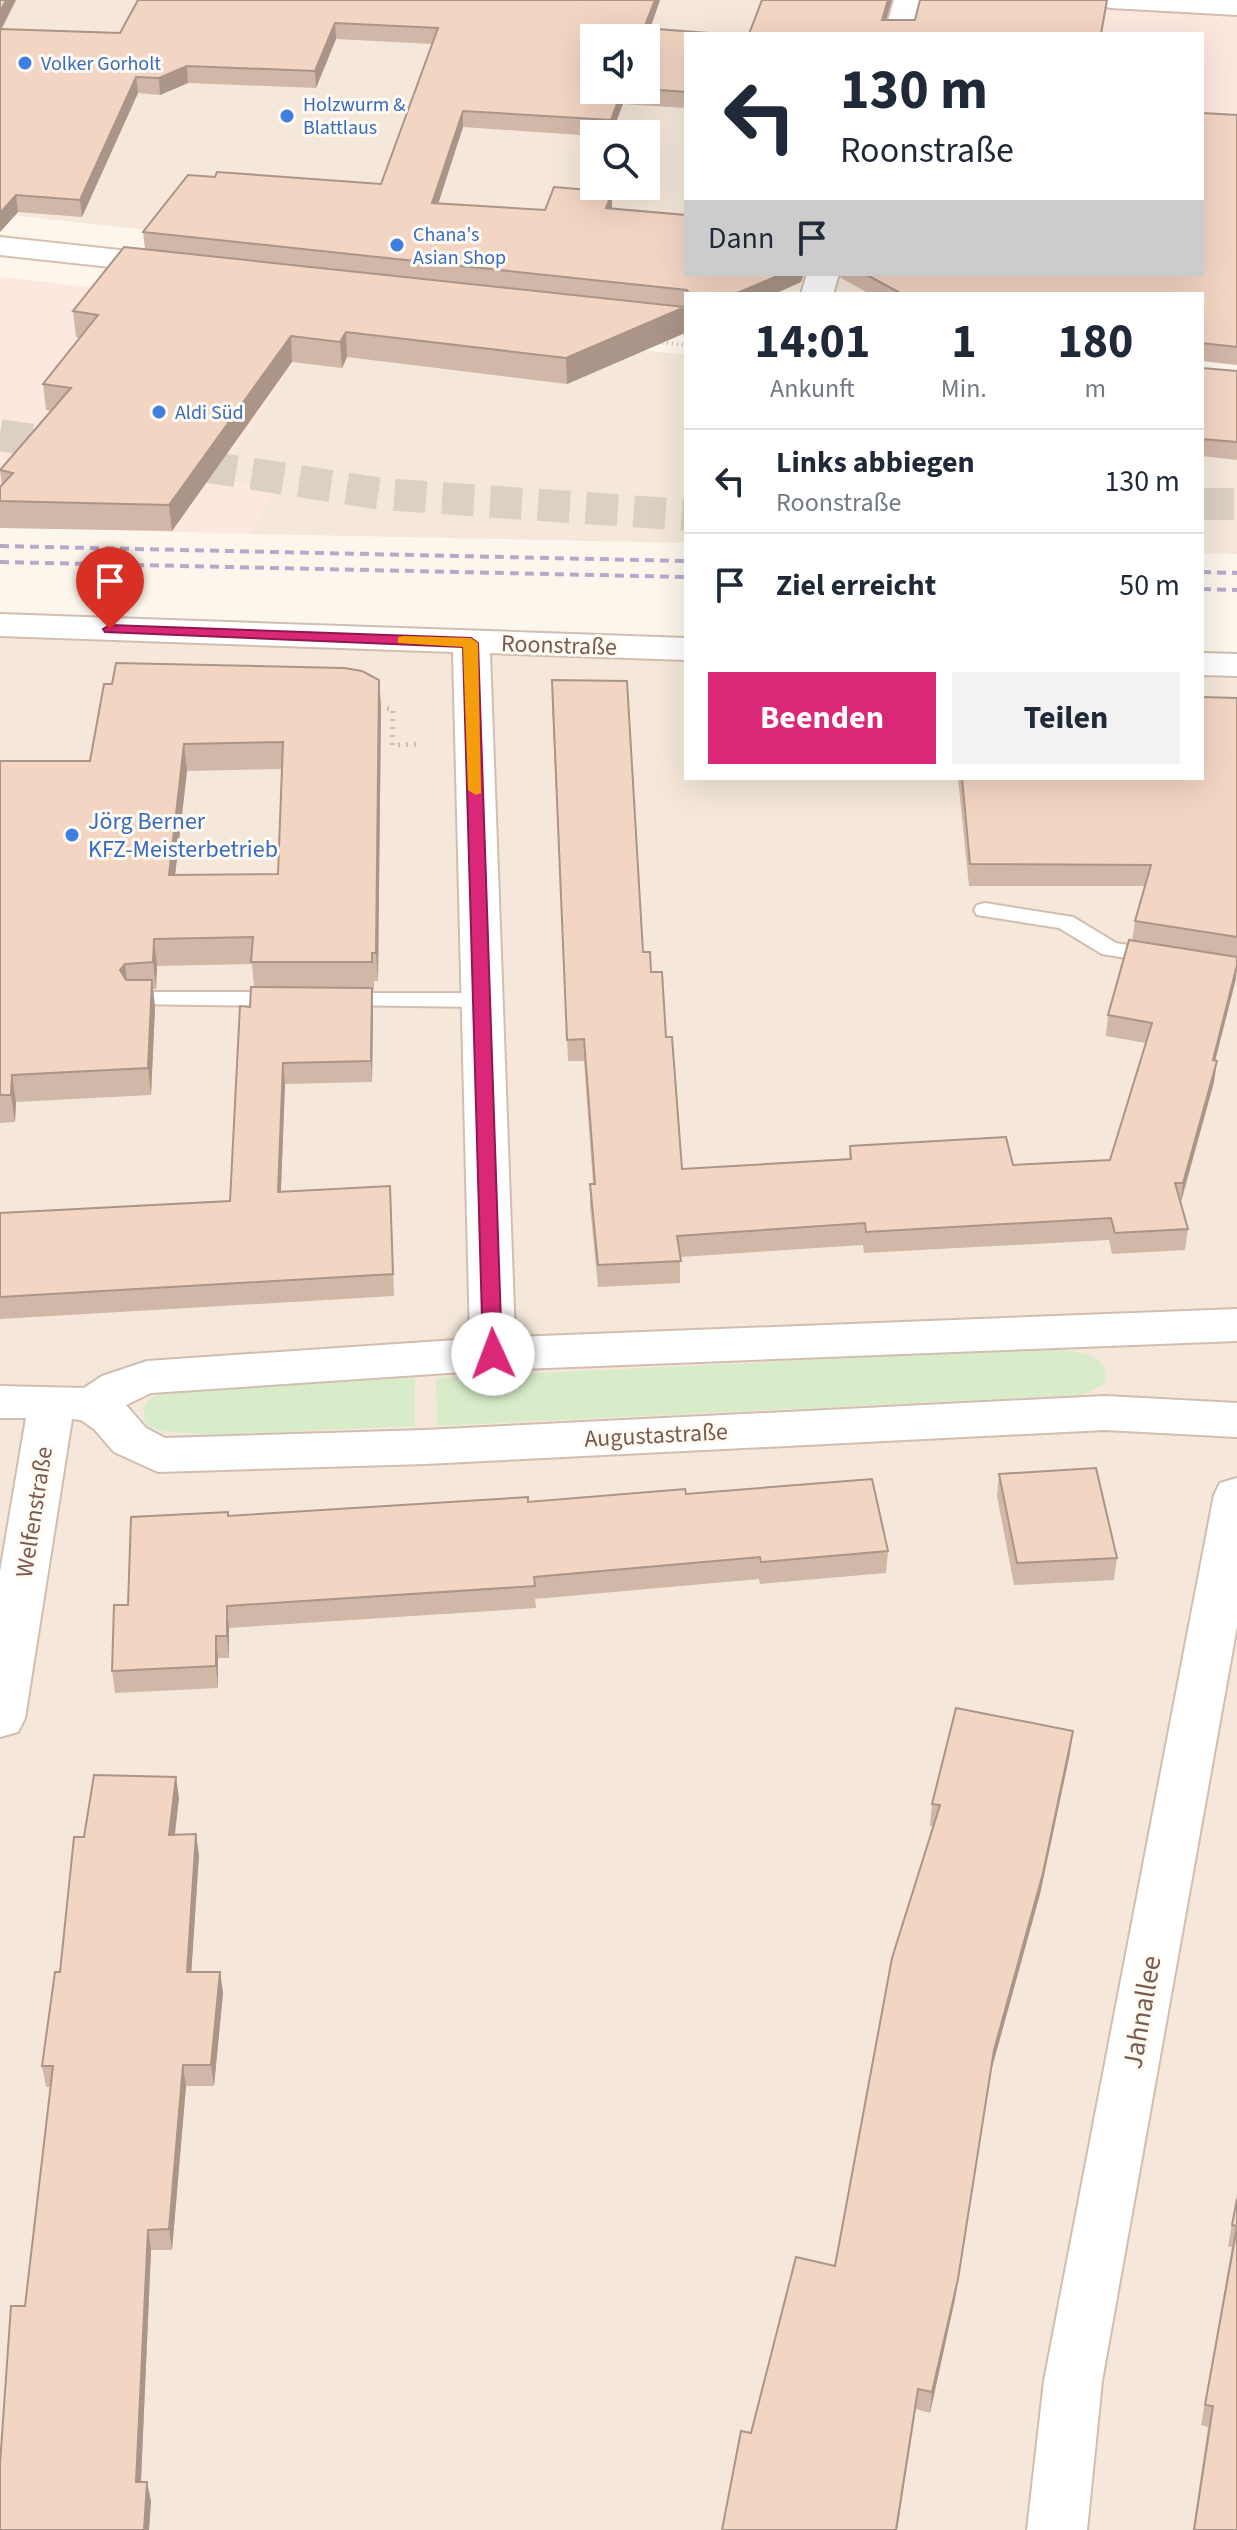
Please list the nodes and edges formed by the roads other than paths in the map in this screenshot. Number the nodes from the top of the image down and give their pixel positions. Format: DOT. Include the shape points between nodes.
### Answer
graph roads {
  1 [pos="908,0"];
  2 [pos="1111,0"];
  3 [pos="1237,6"];
  4 [pos="899,32"];
  5 [pos="0,246"];
  6 [pos="202,268"];
  7 [pos="0,625"];
  8 [pos="471,643"];
  9 [pos="684,649"];
  10 [pos="1204,664"];
  11 [pos="1237,665"];
  12 [pos="985,910"];
  13 [pos="1181,960"];
  14 [pos="137,999"];
  15 [pos="294,999"];
  16 [pos="326,1000"];
  17 [pos="483,1000"];
  18 [pos="1237,1325"];
  19 [pos="493,1354"];
  20 [pos="0,1402"];
  21 [pos="72,1403"];
  22 [pos="1237,1420"];
  23 [pos="1237,1495"];
  24 [pos="0,1718"];
  25 [pos="1057,2530"];
  1 -- 4 [label="street"];
  2 -- 3 [label="street"];
  5 -- 6 [label="street"];
  7 -- 8 [label="street, Roonstraße"];
  8 -- 9 [label="street, Roonstraße"];
  8 -- 17 [label="street"];
  10 -- 11 [label="street"];
  12 -- 13 [label="lane" via="1065,922 1110,949"];
  14 -- 15 [label="lane"];
  16 -- 17 [label="lane"];
  17 -- 19 [label="street"];
  18 -- 19 [label="street"];
  19 -- 21 [label="street" via="147,1377"];
  20 -- 21 [label="street"];
  21 -- 22 [label="street, Augustastraße" via="110,1417 130,1440 158,1455 1105,1413"];
  21 -- 24 [label="street, Welfenstraße"];
  23 -- 25 [label="street, Jahnallee" via="1073,2381"];
}
